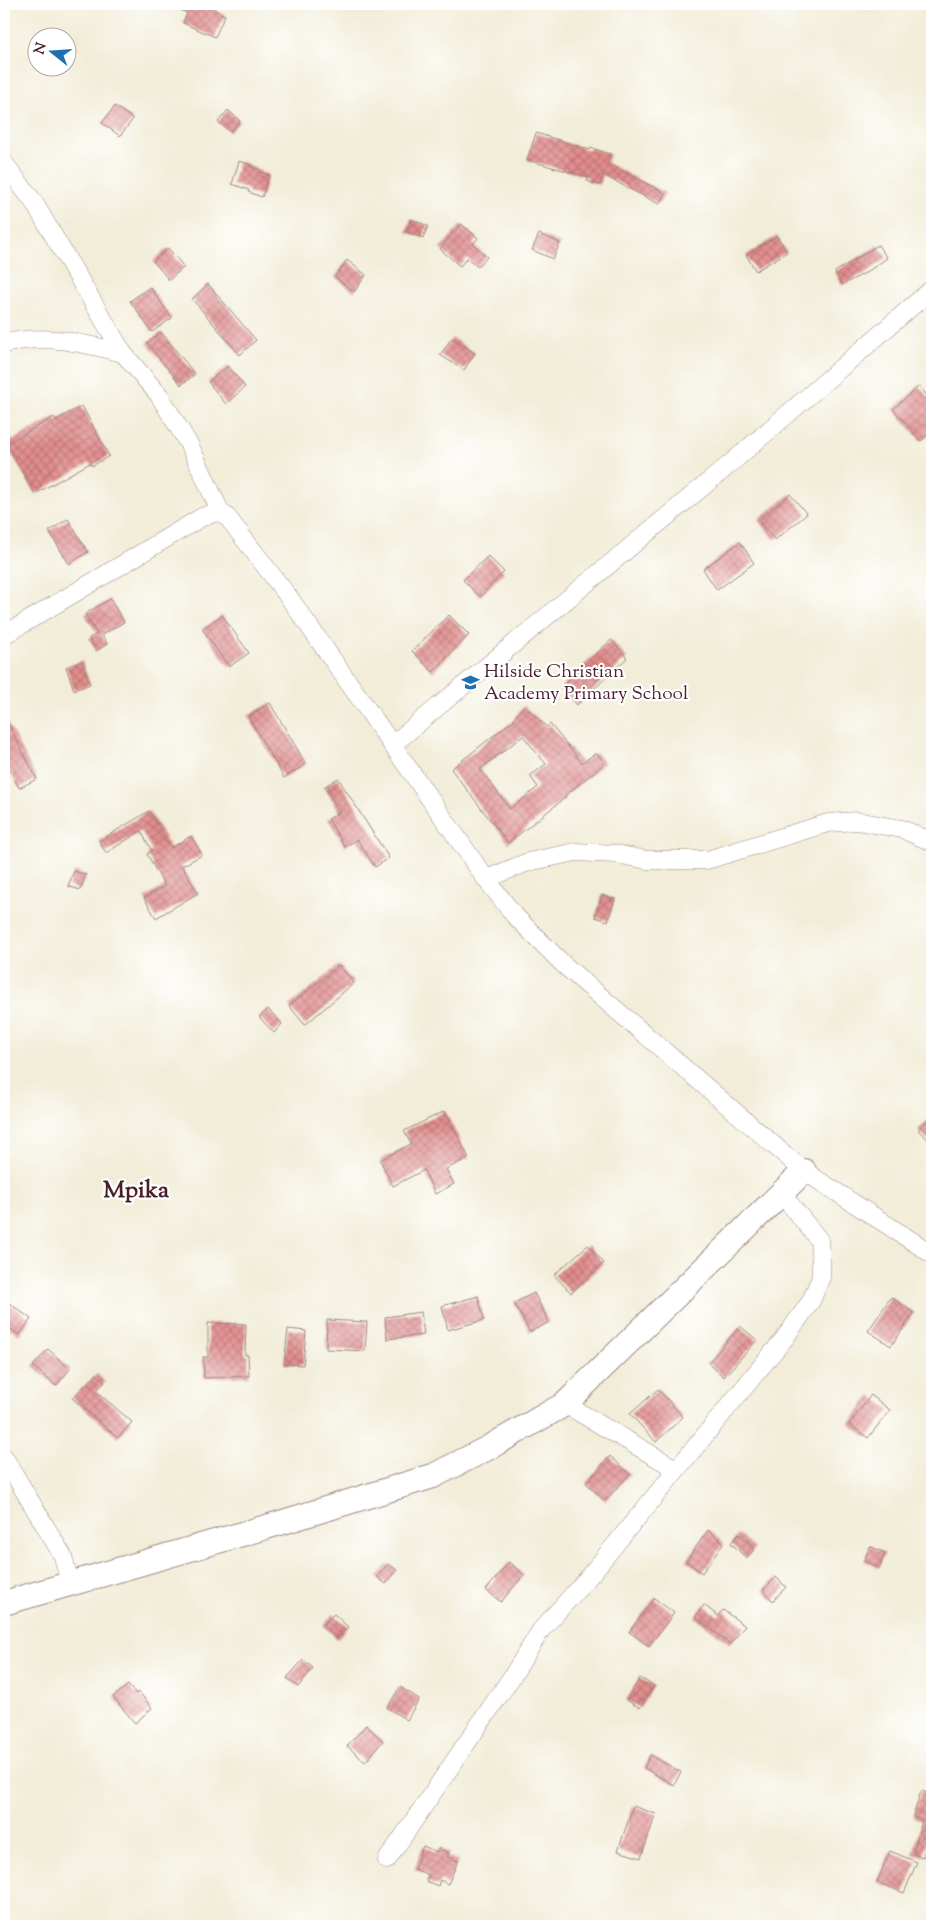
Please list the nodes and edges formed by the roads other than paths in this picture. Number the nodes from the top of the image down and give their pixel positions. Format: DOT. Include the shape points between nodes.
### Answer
graph roads {
  1 [pos="4,163"];
  2 [pos="932,289"];
  3 [pos="4,344"];
  4 [pos="123,352"];
  5 [pos="220,511"];
  6 [pos="4,634"];
  7 [pos="392,745"];
  8 [pos="932,842"];
  9 [pos="486,879"];
  10 [pos="804,1171"];
  11 [pos="781,1194"];
  12 [pos="932,1254"];
  13 [pos="565,1404"];
  14 [pos="4,1457"];
  15 [pos="676,1469"];
  16 [pos="70,1584"];
  17 [pos="4,1603"];
  18 [pos="387,1860"];
  1 -- 4 [label="street" via="32,201"];
  2 -- 7 [label="street" via="730,464"];
  3 -- 4 [label="street" via="22,339 66,340"];
  4 -- 5 [label="street" via="159,395 190,446"];
  5 -- 6 [label="street" via="202,517"];
  5 -- 7 [label="street" via="288,596"];
  7 -- 9 [label="street"];
  8 -- 9 [label="street" via="902,829 857,821 828,823 707,860 647,860 576,852 528,862"];
  9 -- 10 [label="street" via="514,915 564,965"];
  10 -- 11 [label="main road"];
  10 -- 12 [label="street"];
  11 -- 13 [label="main road"];
  11 -- 15 [label="street" via="819,1240 821,1277 811,1301 784,1339"];
  13 -- 15 [label="street"];
  13 -- 16 [label="main road" via="433,1476"];
  14 -- 16 [label="street" via="63,1556"];
  15 -- 18 [label="street" via="586,1580 540,1630"];
  16 -- 17 [label="main road"];
}
